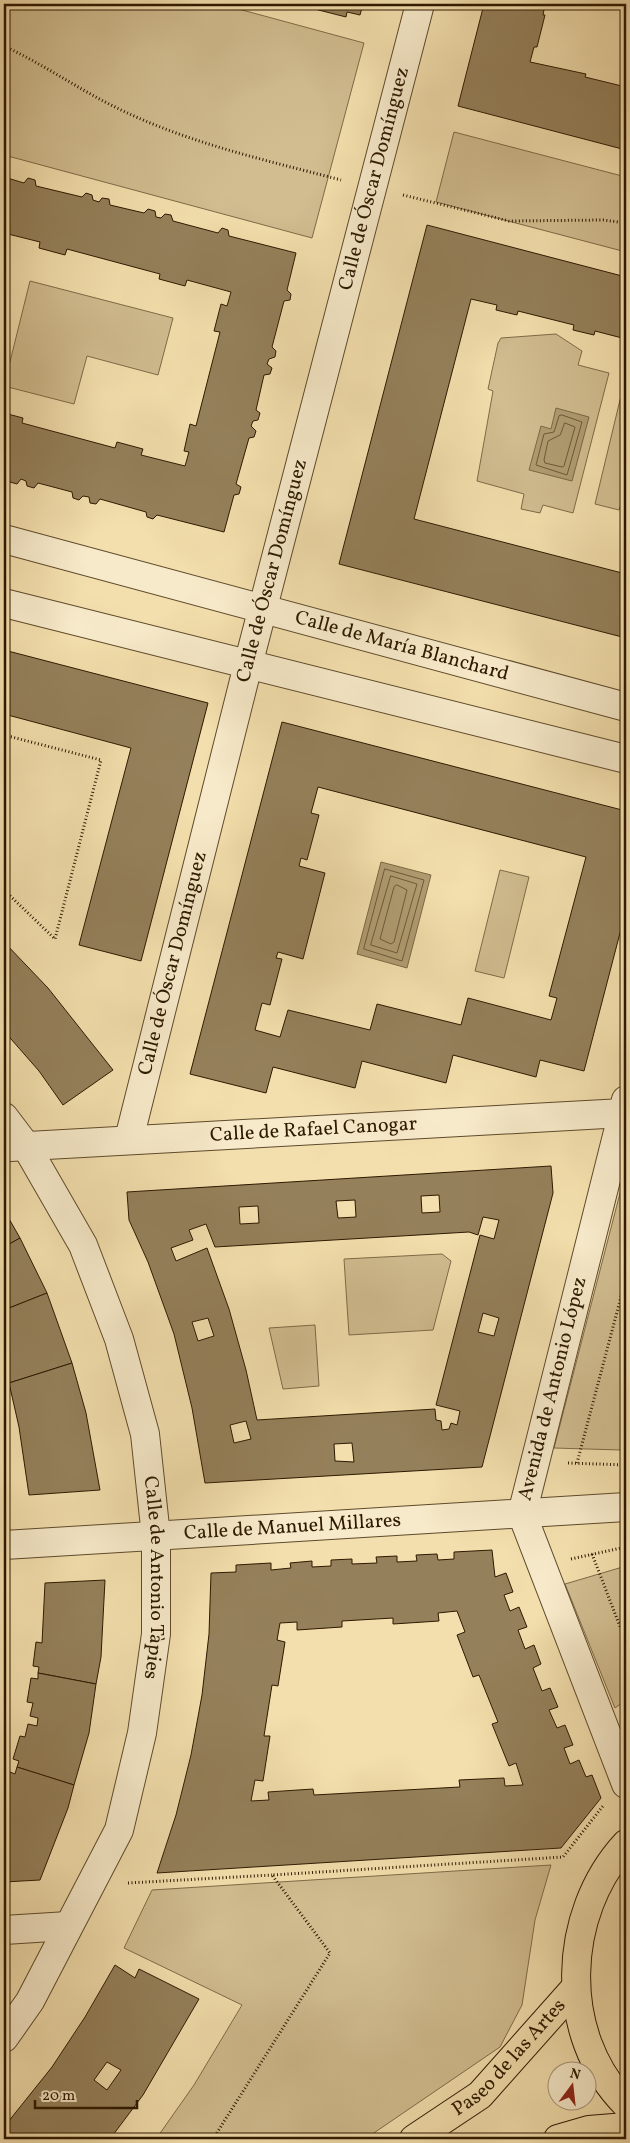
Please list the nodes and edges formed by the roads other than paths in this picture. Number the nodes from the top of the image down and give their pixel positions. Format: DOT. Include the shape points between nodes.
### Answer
graph roads {
  1 [pos="420,4"];
  2 [pos="4,539"];
  3 [pos="4,603"];
  4 [pos="262,609"];
  5 [pos="248,665"];
  6 [pos="626,707"];
  7 [pos="626,759"];
  8 [pos="625,1106"];
  9 [pos="4,1117"];
  10 [pos="129,1139"];
  11 [pos="15,1146"];
  12 [pos="626,1507"];
  13 [pos="522,1514"];
  14 [pos="156,1536"];
  15 [pos="4,1545"];
  16 [pos="626,1784"];
  17 [pos="626,1844"];
  18 [pos="68,1926"];
  19 [pos="4,1930"];
  20 [pos="576,1987"];
  21 [pos="4,2038"];
  22 [pos="626,2104"];
  23 [pos="626,2127"];
  24 [pos="414,2139"];
  25 [pos="558,2139"];
  1 -- 4 [label="street, Calle de Óscar Domínguez"];
  2 -- 4 [label="street, Calle de María Blanchard"];
  3 -- 5 [label="street"];
  4 -- 5 [label="street, Calle de Óscar Domínguez"];
  4 -- 6 [label="street, Calle de María Blanchard"];
  5 -- 7 [label="street"];
  5 -- 10 [label="street, Calle de Óscar Domínguez"];
  8 -- 10 [label="street, Calle de Rafael Canogar"];
  8 -- 13 [label="street, Avenida de Antonio López"];
  9 -- 11 [label="street, Calle de Antonio Tàpies"];
  10 -- 11 [label="street, Calle de Rafael Canogar"];
  11 -- 14 [label="street, Calle de Antonio Tàpies" via="84,1245 118,1339 144,1434"];
  12 -- 13 [label="street, Calle de Manuel Millares"];
  13 -- 14 [label="street, Calle de Manuel Millares"];
  13 -- 16 [label="street, Avenida de Antonio López"];
  14 -- 15 [label="street, Calle de Manuel Millares"];
  14 -- 18 [label="street, Calle de Antonio Tàpies" via="156,1634 142,1733 119,1830"];
  17 -- 20 [label="main road" via="612,1859 590,1899 578,1942"];
  18 -- 19 [label="street"];
  18 -- 21 [label="street, Calle de Antonio Tàpies" via="30,2001"];
  20 -- 22 [label="main road" via="583,2027 597,2064"];
  20 -- 24 [label="main road, Paseo de las Artes" via="480,2095"];
  23 -- 25 [label="main road" via="589,2130"];
}
